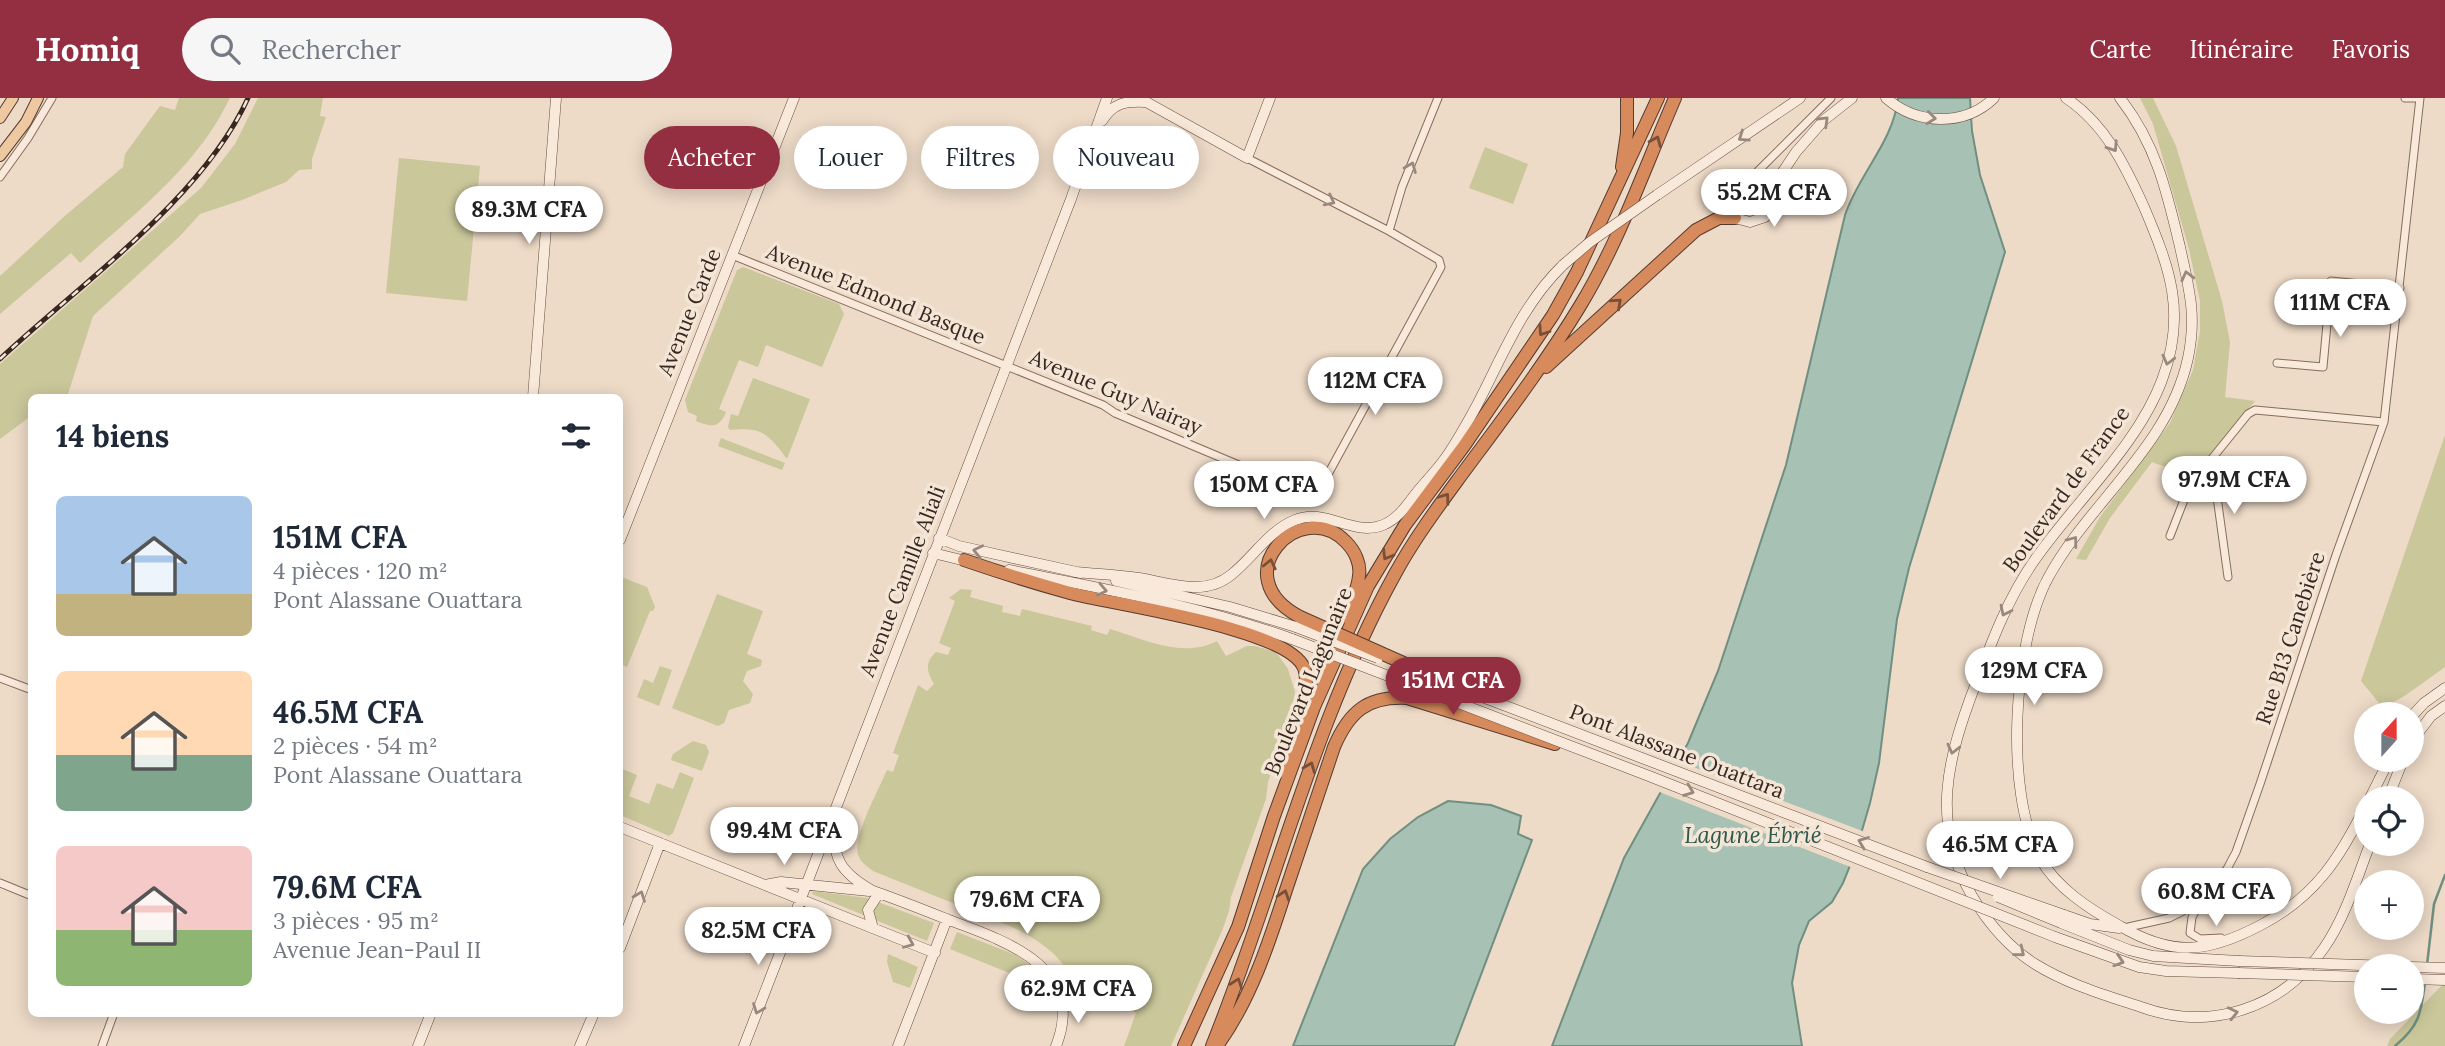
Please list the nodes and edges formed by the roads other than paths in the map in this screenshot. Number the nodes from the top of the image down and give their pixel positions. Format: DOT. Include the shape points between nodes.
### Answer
graph roads {
  1 [pos="38,98"];
  2 [pos="52,98"];
  3 [pos="556,98"];
  4 [pos="794,98"];
  5 [pos="1107,98"];
  6 [pos="1270,98"];
  7 [pos="1438,98"];
  8 [pos="1628,98"];
  9 [pos="1658,98"];
  10 [pos="1675,98"];
  11 [pos="1800,98"];
  12 [pos="1831,98"];
  13 [pos="1852,98"];
  14 [pos="1994,98"];
  15 [pos="2066,98"];
  16 [pos="2120,98"];
  17 [pos="2405,98"];
  18 [pos="2420,98"];
  19 [pos="1887,99"];
  20 [pos="1142,100"];
  21 [pos="10,101"];
  22 [pos="0,118"];
  23 [pos="1097,126"];
  24 [pos="1099,126"];
  25 [pos="0,156"];
  26 [pos="1247,158"];
  27 [pos="1755,174"];
  28 [pos="0,177"];
  29 [pos="1621,177"];
  30 [pos="1772,188"];
  31 [pos="1074,189"];
  32 [pos="1735,218"];
  33 [pos="1389,232"];
  34 [pos="732,255"];
  35 [pos="2400,288"];
  36 [pos="2277,363"];
  37 [pos="1006,366"];
  38 [pos="1531,382"];
  39 [pos="533,394"];
  40 [pos="2384,422"];
  41 [pos="1444,460"];
  42 [pos="2210,461"];
  43 [pos="1424,498"];
  44 [pos="623,532"];
  45 [pos="2170,536"];
  46 [pos="939,538"];
  47 [pos="933,553"];
  48 [pos="964,560"];
  49 [pos="1075,572"];
  50 [pos="2228,577"];
  51 [pos="1298,622"];
  52 [pos="1335,658"];
  53 [pos="0,678"];
  54 [pos="28,688"];
  55 [pos="2445,688"];
  56 [pos="1464,690"];
  57 [pos="2424,703"];
  58 [pos="2445,706"];
  59 [pos="2424,725"];
  60 [pos="1626,767"];
  61 [pos="836,804"];
  62 [pos="1274,816"];
  63 [pos="623,828"];
  64 [pos="2354,829"];
  65 [pos="660,844"];
  66 [pos="2365,856"];
  67 [pos="0,883"];
  68 [pos="763,885"];
  69 [pos="806,885"];
  70 [pos="2209,889"];
  71 [pos="876,892"];
  72 [pos="28,894"];
  73 [pos="800,899"];
  74 [pos="947,919"];
  75 [pos="2062,919"];
  76 [pos="873,928"];
  77 [pos="2123,928"];
  78 [pos="2242,934"];
  79 [pos="623,940"];
  80 [pos="2197,948"];
  81 [pos="2129,950"];
  82 [pos="935,953"];
  83 [pos="2354,965"];
  84 [pos="2424,967"];
  85 [pos="2445,968"];
  86 [pos="2354,977"];
  87 [pos="2424,979"];
  88 [pos="2445,980"];
  89 [pos="113,1017"];
  90 [pos="429,1017"];
  91 [pos="592,1017"];
  92 [pos="102,1046"];
  93 [pos="418,1046"];
  94 [pos="580,1046"];
  95 [pos="744,1046"];
  96 [pos="898,1046"];
  97 [pos="1056,1046"];
  98 [pos="1184,1046"];
  99 [pos="1214,1046"];
  1 -- 25 [label="main road"];
  2 -- 28 [label="street"];
  3 -- 39 [label="main road"];
  4 -- 34 [label="main road, Avenue Carde"];
  5 -- 23 [label="main road, Avenue Camille Aliali"];
  6 -- 26 [label="main road"];
  33 -- 7 [label="street, one-way"];
  8 -- 29 [label="highway"];
  9 -- 29 [label="highway, Boulevard Lagunaire"];
  38 -- 10 [label="highway, Boulevard Lagunaire, one-way" via="1599,273"];
  11 -- 41 [label="main road, one-way, bridge" via="1563,265 1521,316"];
  12 -- 27 [label="street"];
  30 -- 13 [label="main road, one-way" via="1814,132"];
  19 -- 14 [label="main road, one-way" via="1906,112 1951,119 1977,111"];
  15 -- 66 [label="main road, Boulevard de France, one-way" via="2094,121 2114,148 2159,239 2173,291 2173,337 2162,380 2143,419 2033,563 1993,638 1960,724 1947,778 1946,820 1956,864 1989,922 2038,966 2155,1012 2201,1018 2265,1002 2305,970 2332,935"];
  77 -- 16 [label="main road, Boulevard de France, one-way" via="2060,884 2040,858 2023,812 2018,763 2022,661 2038,600 2059,561 2168,411 2188,360 2192,335 2192,296 2160,166"];
  17 -- 18 [label="street"];
  18 -- 35 [label="street, Rue B13 Canebière"];
  20 -- 24 [label="main road, Avenue Camille Aliali" via="1115,106"];
  20 -- 26 [label="main road, Avenue Guy Nairay"];
  21 -- 22 [label="main road"];
  26 -- 33 [label="street, Avenue Guy Nairay, one-way"];
  27 -- 30 [label="street"];
  27 -- 32 [label="street" via="1740,174 1728,184 1724,198"];
  29 -- 43 [label="highway, Boulevard Lagunaire, one-way" via="1553,315"];
  30 -- 32 [label="main road" via="1773,204 1765,217 1750,222"];
  31 -- 37 [label="main road, Avenue Camille Aliali"];
  38 -- 32 [label="highway, one-way" via="1696,230 1720,218"];
  33 -- 37 [label="street, Avenue Guy Nairay" via="1439,261 1441,267 1327,476 1312,488 1272,479"];
  34 -- 37 [label="street, Avenue Edmond Basque"];
  34 -- 44 [label="main road, Avenue Carde"];
  35 -- 36 [label="street" via="2331,281 2323,367"];
  35 -- 40 [label="street, Rue B13 Canebière"];
  37 -- 46 [label="main road, Avenue Camille Aliali"];
  99 -- 38 [label="highway, Boulevard Lagunaire, one-way" via="1295,806 1382,597 1421,531"];
  40 -- 42 [label="street" via="2255,410"];
  40 -- 70 [label="street, Rue B13 Canebière" via="2236,852"];
  41 -- 43 [label="highway"];
  41 -- 49 [label="main road" via="1403,511 1383,525 1357,528 1328,518 1298,518 1272,534 1223,581 1210,586"];
  42 -- 45 [label="street" via="2189,488"];
  42 -- 50 [label="street"];
  43 -- 52 [label="highway, Boulevard Lagunaire, one-way" via="1368,586"];
  46 -- 47 [label="main road, Avenue Camille Aliali"];
  49 -- 46 [label="main road, one-way" via="959,547"];
  47 -- 48 [label="main road, Pont Alassane Ouattara"];
  47 -- 61 [label="main road, Avenue Camille Aliali"];
  48 -- 60 [label="main road, Pont Alassane Ouattara, one-way, bridge" via="1193,609 1292,639"];
  48 -- 62 [label="highway" via="1072,593 1206,622 1292,653 1306,672 1306,691"];
  49 -- 51 [label="main road"];
  51 -- 52 [label="highway, one-way" via="1270,591 1267,574 1273,552 1283,539 1307,528 1333,533 1351,547 1360,568"];
  51 -- 56 [label="highway, bridge"];
  52 -- 62 [label="highway, Boulevard Lagunaire"];
  53 -- 54 [label="street"];
  55 -- 57 [label="main road"];
  75 -- 56 [label="main road, Pont Alassane Ouattara, one-way, bridge"];
  58 -- 59 [label="main road"];
  60 -- 86 [label="main road, Pont Alassane Ouattara, one-way, bridge" via="2146,969"];
  99 -- 60 [label="highway, one-way, bridge" via="1231,1027 1253,981 1334,747 1346,723 1364,706 1385,699 1421,701"];
  61 -- 69 [label="main road, Avenue Camille Aliali"];
  61 -- 71 [label="main road" via="833,836 838,860 852,878"];
  62 -- 98 [label="highway, Boulevard Lagunaire" via="1238,927"];
  63 -- 65 [label="main road"];
  64 -- 78 [label="main road, Boulevard de France" via="2314,887 2286,910"];
  65 -- 68 [label="main road"];
  79 -- 65 [label="main road, one-way"];
  67 -- 72 [label="street"];
  68 -- 69 [label="main road"];
  68 -- 73 [label="main road"];
  69 -- 71 [label="main road"];
  69 -- 73 [label="main road, Avenue Camille Aliali"];
  70 -- 77 [label="street" via="2169,918"];
  70 -- 78 [label="street" via="2192,917 2190,933 2205,939"];
  71 -- 74 [label="main road"];
  71 -- 76 [label="main road" via="868,910"];
  73 -- 76 [label="main road"];
  73 -- 95 [label="main road, Avenue Camille Aliali, one-way"];
  74 -- 82 [label="main road"];
  74 -- 97 [label="main road" via="1019,948 1048,974 1063,1008"];
  75 -- 77 [label="main road"];
  75 -- 81 [label="main road"];
  76 -- 82 [label="main road, one-way"];
  77 -- 80 [label="main road, Boulevard de France" via="2157,943"];
  78 -- 80 [label="main road, Boulevard de France"];
  80 -- 81 [label="main road"];
  81 -- 83 [label="main road, bridge" via="2179,959"];
  82 -- 96 [label="main road"];
  84 -- 85 [label="main road"];
  87 -- 88 [label="main road"];
  89 -- 92 [label="street"];
  90 -- 93 [label="main road"];
  91 -- 94 [label="main road"];
}
